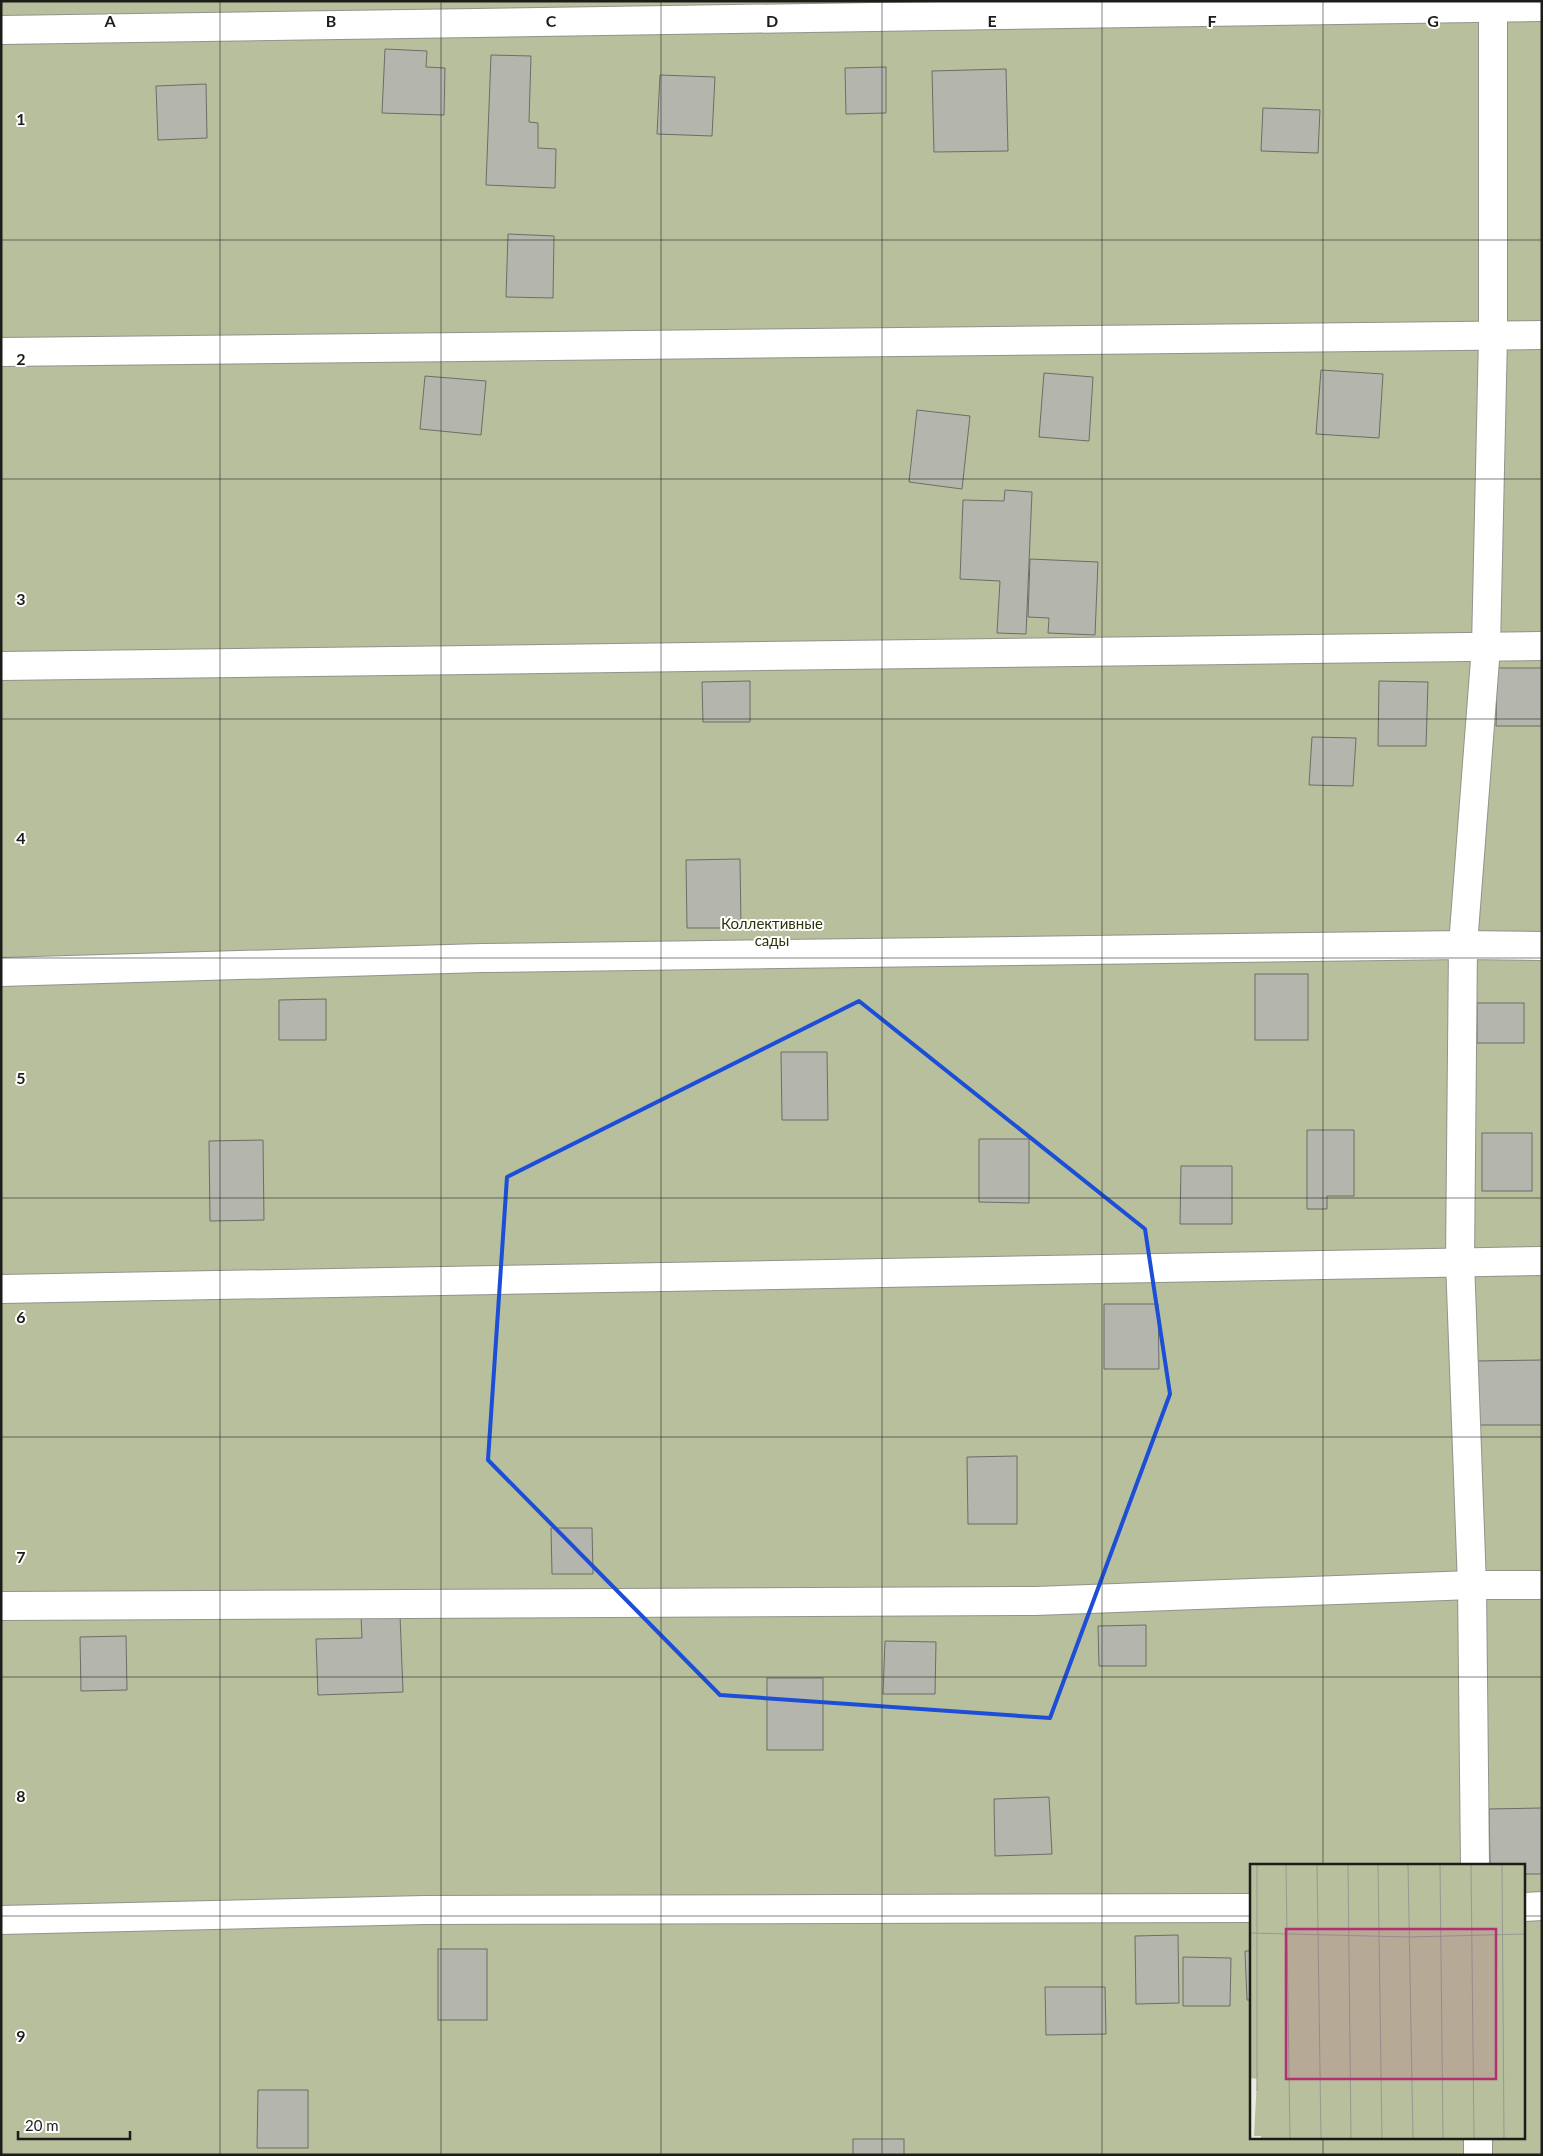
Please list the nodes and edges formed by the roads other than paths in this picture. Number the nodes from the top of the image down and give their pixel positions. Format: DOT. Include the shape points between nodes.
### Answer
graph roads {
  1 [pos="1493,4"];
  2 [pos="1542,7"];
  3 [pos="1,30"];
  4 [pos="1542,335"];
  5 [pos="1493,336"];
  6 [pos="1,352"];
  7 [pos="1542,646"];
  8 [pos="1486,647"];
  9 [pos="1,666"];
  10 [pos="1463,945"];
  11 [pos="1542,946"];
  12 [pos="1,972"];
  13 [pos="1460,1261"];
  14 [pos="1542,1261"];
  15 [pos="1,1289"];
  16 [pos="1542,1585"];
  17 [pos="1472,1586"];
  18 [pos="1,1606"];
  19 [pos="1475,1864"];
  20 [pos="1542,1906"];
  21 [pos="1526,1907"];
  22 [pos="1250,1908"];
  23 [pos="1,1920"];
  24 [pos="1478,2138"];
  25 [pos="1478,2155"];
  1 -- 2 [label="street"];
  1 -- 3 [label="street"];
  1 -- 5 [label="street"];
  4 -- 5 [label="street"];
  5 -- 6 [label="street"];
  5 -- 8 [label="street"];
  7 -- 8 [label="street"];
  8 -- 9 [label="street"];
  8 -- 10 [label="street"];
  10 -- 11 [label="street"];
  10 -- 12 [label="street" via="482,958"];
  10 -- 13 [label="street"];
  13 -- 14 [label="street"];
  13 -- 15 [label="street"];
  13 -- 17 [label="street"];
  16 -- 17 [label="street"];
  17 -- 18 [label="street" via="1035,1601"];
  17 -- 19 [label="street"];
  20 -- 21 [label="street"];
  22 -- 23 [label="street" via="425,1910"];
  24 -- 25 [label="street"];
}
